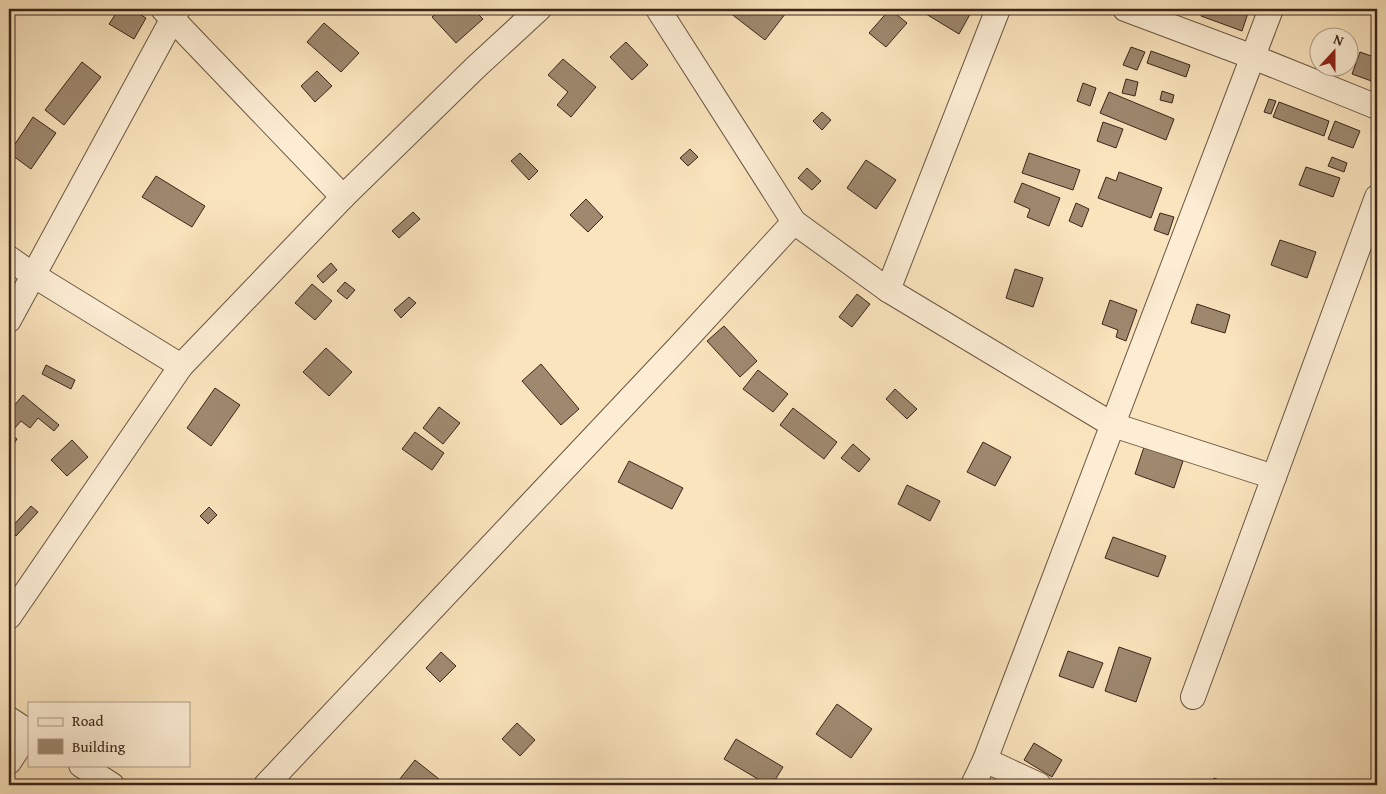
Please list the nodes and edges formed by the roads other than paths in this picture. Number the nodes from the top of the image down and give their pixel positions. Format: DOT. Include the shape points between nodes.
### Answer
graph roads {
  1 [pos="539,9"];
  2 [pos="658,9"];
  3 [pos="998,9"];
  4 [pos="1125,9"];
  5 [pos="1272,9"];
  6 [pos="171,12"];
  7 [pos="1253,57"];
  8 [pos="1377,107"];
  9 [pos="344,197"];
  10 [pos="1377,197"];
  11 [pos="794,222"];
  12 [pos="9,258"];
  13 [pos="33,275"];
  14 [pos="888,290"];
  15 [pos="9,320"];
  16 [pos="181,366"];
  17 [pos="1113,425"];
  18 [pos="1274,477"];
  19 [pos="9,617"];
  20 [pos="1193,697"];
  21 [pos="9,719"];
  22 [pos="28,731"];
  23 [pos="28,734"];
  24 [pos="985,760"];
  25 [pos="9,762"];
  26 [pos="83,766"];
  27 [pos="112,785"];
  28 [pos="266,785"];
  29 [pos="973,785"];
  30 [pos="1039,785"];
  1 -- 9 [label="street"];
  2 -- 11 [label="street"];
  3 -- 14 [label="street"];
  4 -- 7 [label="street"];
  5 -- 7 [label="street"];
  6 -- 9 [label="street"];
  6 -- 13 [label="street"];
  7 -- 8 [label="street"];
  7 -- 17 [label="street"];
  9 -- 16 [label="street"];
  10 -- 18 [label="street"];
  11 -- 14 [label="street"];
  11 -- 28 [label="street"];
  12 -- 13 [label="street"];
  13 -- 15 [label="street"];
  13 -- 16 [label="street"];
  14 -- 17 [label="street"];
  16 -- 19 [label="street"];
  17 -- 18 [label="street"];
  17 -- 24 [label="street"];
  18 -- 20 [label="street"];
  21 -- 22 [label="street"];
  23 -- 25 [label="street"];
  24 -- 29 [label="street"];
  24 -- 30 [label="street"];
  26 -- 27 [label="street"];
}
